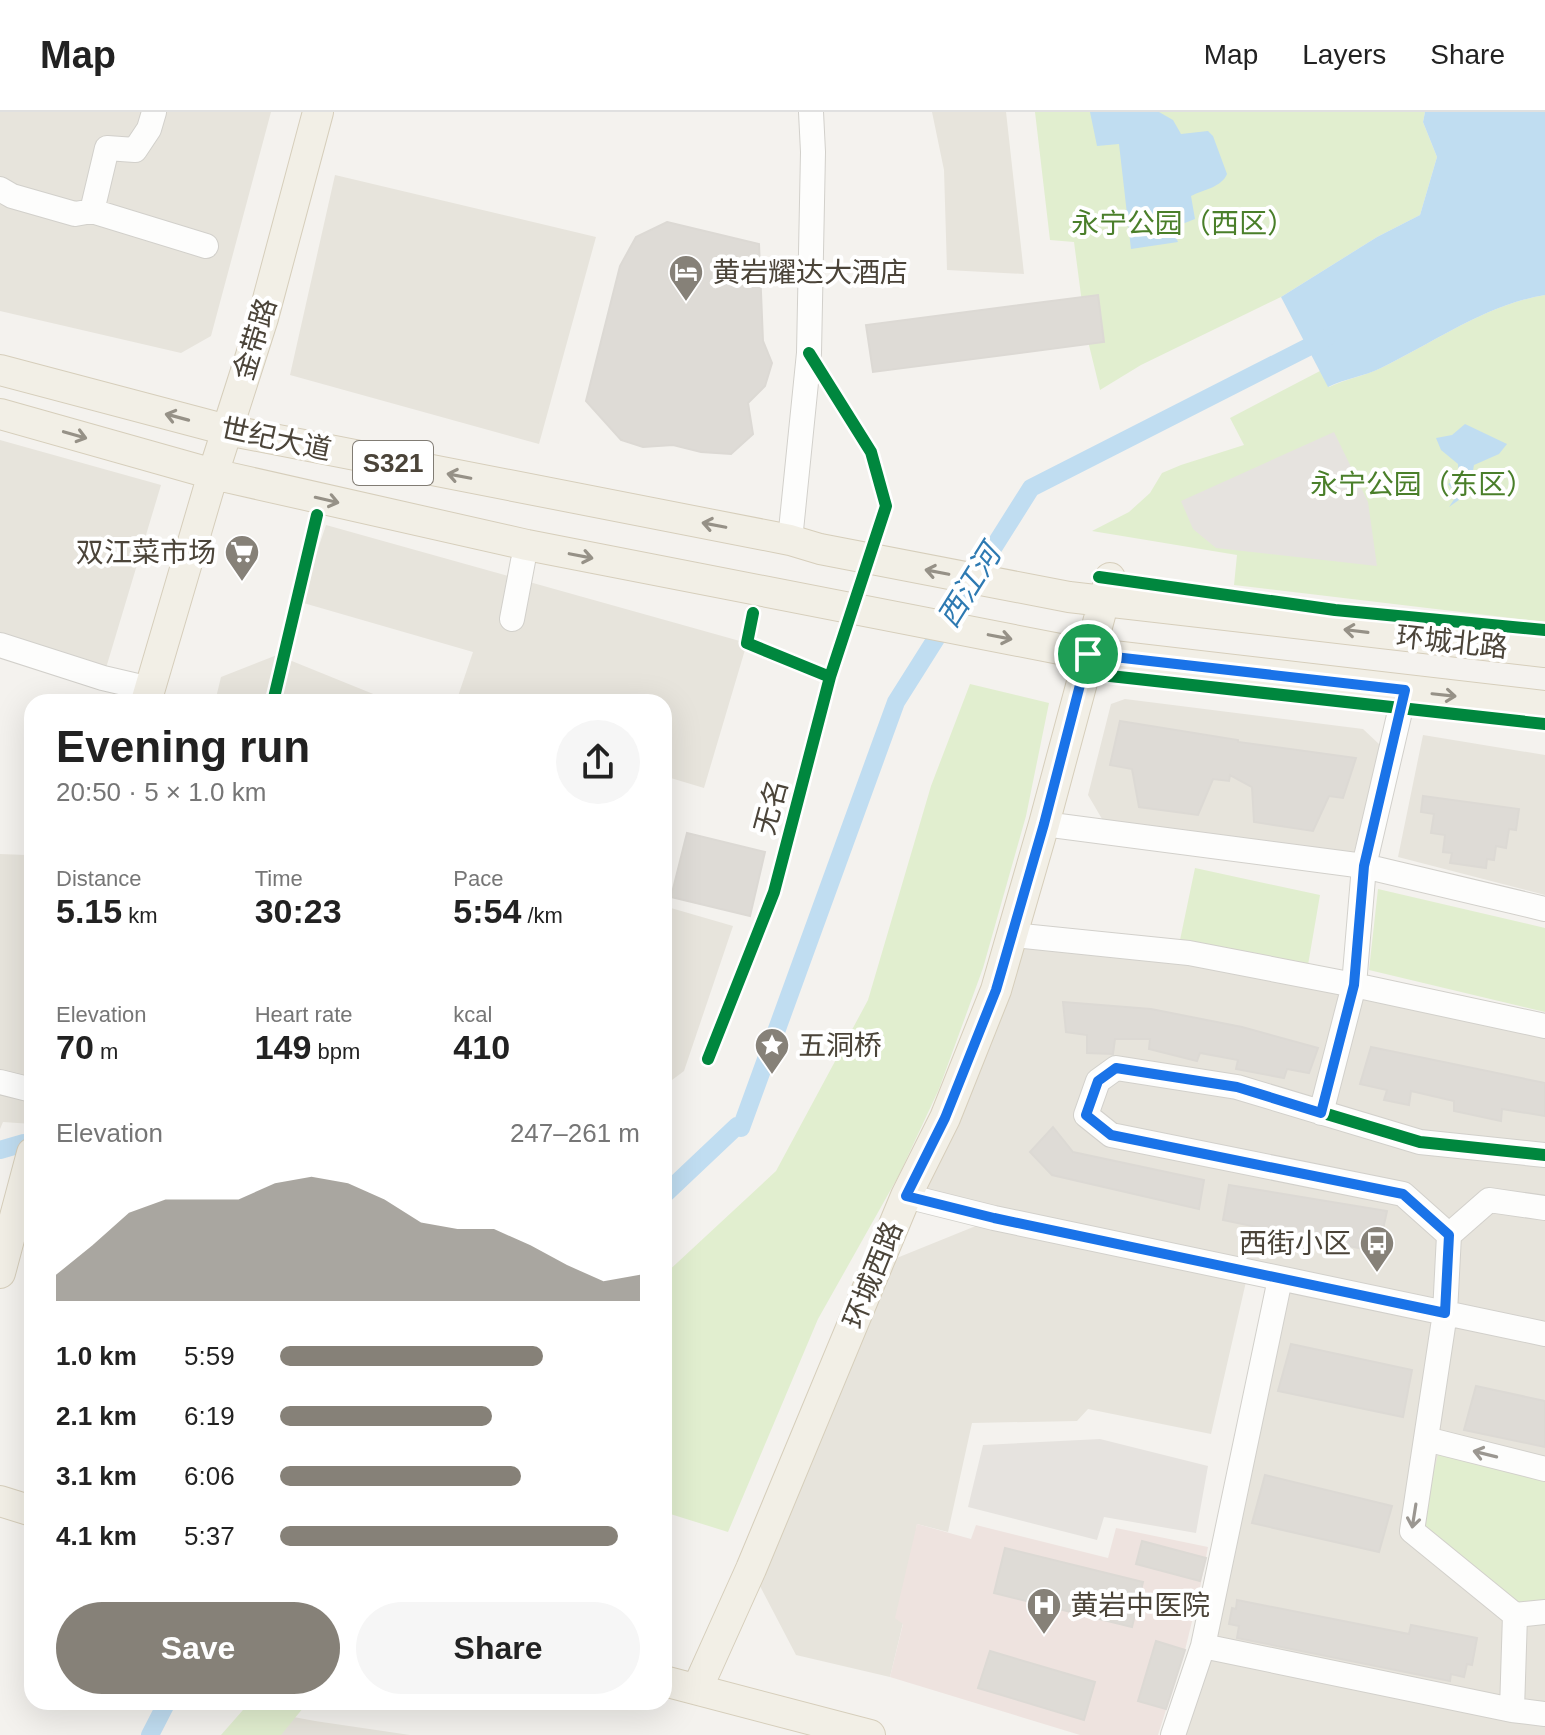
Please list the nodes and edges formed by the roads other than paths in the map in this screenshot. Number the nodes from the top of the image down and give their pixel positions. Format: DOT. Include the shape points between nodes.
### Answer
graph roads {
  1 [pos="154,112"];
  2 [pos="318,112"];
  3 [pos="811,112"];
  4 [pos="0,189"];
  5 [pos="92,211"];
  6 [pos="206,246"];
  7 [pos="0,370"];
  8 [pos="0,414"];
  9 [pos="227,430"];
  10 [pos="213,474"];
  11 [pos="790,540"];
  12 [pos="523,561"];
  13 [pos="1106,589"];
  14 [pos="813,601"];
  15 [pos="512,619"];
  16 [pos="0,645"];
  17 [pos="1545,652"];
  18 [pos="1088,654"];
  19 [pos="1405,690"];
  20 [pos="145,694"];
  21 [pos="148,694"];
  22 [pos="1545,706"];
  23 [pos="1044,824"];
  24 [pos="1364,866"];
  25 [pos="1545,909"];
  26 [pos="1013,935"];
  27 [pos="1354,985"];
  28 [pos="1545,1026"];
  29 [pos="0,1082"];
  30 [pos="24,1088"];
  31 [pos="1321,1113"];
  32 [pos="1545,1155"];
  33 [pos="24,1184"];
  34 [pos="906,1196"];
  35 [pos="1545,1208"];
  36 [pos="1449,1235"];
  37 [pos="0,1273"];
  38 [pos="1280,1279"];
  39 [pos="1445,1313"];
  40 [pos="1545,1334"];
  41 [pos="1426,1439"];
  42 [pos="1545,1469"];
  43 [pos="0,1501"];
  44 [pos="24,1508"];
  45 [pos="1545,1612"];
  46 [pos="1515,1615"];
  47 [pos="1203,1646"];
  48 [pos="672,1683"];
  49 [pos="697,1689"];
  50 [pos="1512,1710"];
  51 [pos="1545,1714"];
  52 [pos="870,1735"];
  53 [pos="1173,1735"];
  1 -- 5 [label="street" via="135,150 107,148"];
  2 -- 9 [label="main road, 金带路"];
  3 -- 11 [label="street" via="809,353"];
  4 -- 5 [label="street" via="75,214"];
  5 -- 6 [label="street"];
  9 -- 7 [label="main road, 世纪大道 / S321, one-way"];
  8 -- 10 [label="main road, 世纪大道 / S321, one-way"];
  9 -- 10 [label="main road, 金带路"];
  11 -- 9 [label="main road, 世纪大道 / S321, one-way"];
  10 -- 14 [label="main road, 世纪大道 / S321, one-way" via="527,545"];
  10 -- 21 [label="main road, 金带路"];
  13 -- 11 [label="main road, 环城北路 / S321, one-way" via="1069,597"];
  12 -- 15 [label="street"];
  17 -- 13 [label="main road, 环城北路 / S321, one-way"];
  13 -- 18 [label="main road, 环城西路"];
  14 -- 18 [label="main road, 环城北路, one-way"];
  16 -- 20 [label="street"];
  18 -- 19 [label="main road, 环城北路"];
  18 -- 23 [label="main road, 环城西路"];
  19 -- 22 [label="main road, 环城北路, one-way"];
  19 -- 24 [label="street"];
  23 -- 24 [label="street"];
  23 -- 26 [label="main road, 环城西路"];
  24 -- 25 [label="street"];
  24 -- 27 [label="street"];
  26 -- 27 [label="street" via="1189,953"];
  26 -- 34 [label="main road, 环城西路" via="945,1118"];
  27 -- 28 [label="street"];
  27 -- 31 [label="street"];
  29 -- 30 [label="street"];
  31 -- 32 [label="street" via="1420,1142"];
  31 -- 36 [label="street" via="1237,1087 1116,1068 1098,1081 1086,1115 1111,1135 1403,1194"];
  33 -- 37 [label="main road"];
  34 -- 38 [label="street"];
  34 -- 49 [label="main road, 环城西路"];
  35 -- 36 [label="street" via="1489,1200"];
  36 -- 39 [label="street"];
  38 -- 39 [label="street"];
  38 -- 47 [label="street"];
  39 -- 40 [label="street"];
  39 -- 41 [label="street"];
  42 -- 41 [label="street, one-way"];
  41 -- 46 [label="street, one-way" via="1412,1531"];
  43 -- 44 [label="main road"];
  45 -- 46 [label="street"];
  46 -- 50 [label="street"];
  47 -- 50 [label="street"];
  47 -- 53 [label="street"];
  48 -- 49 [label="main road"];
  49 -- 52 [label="main road"];
  50 -- 51 [label="street"];
}
